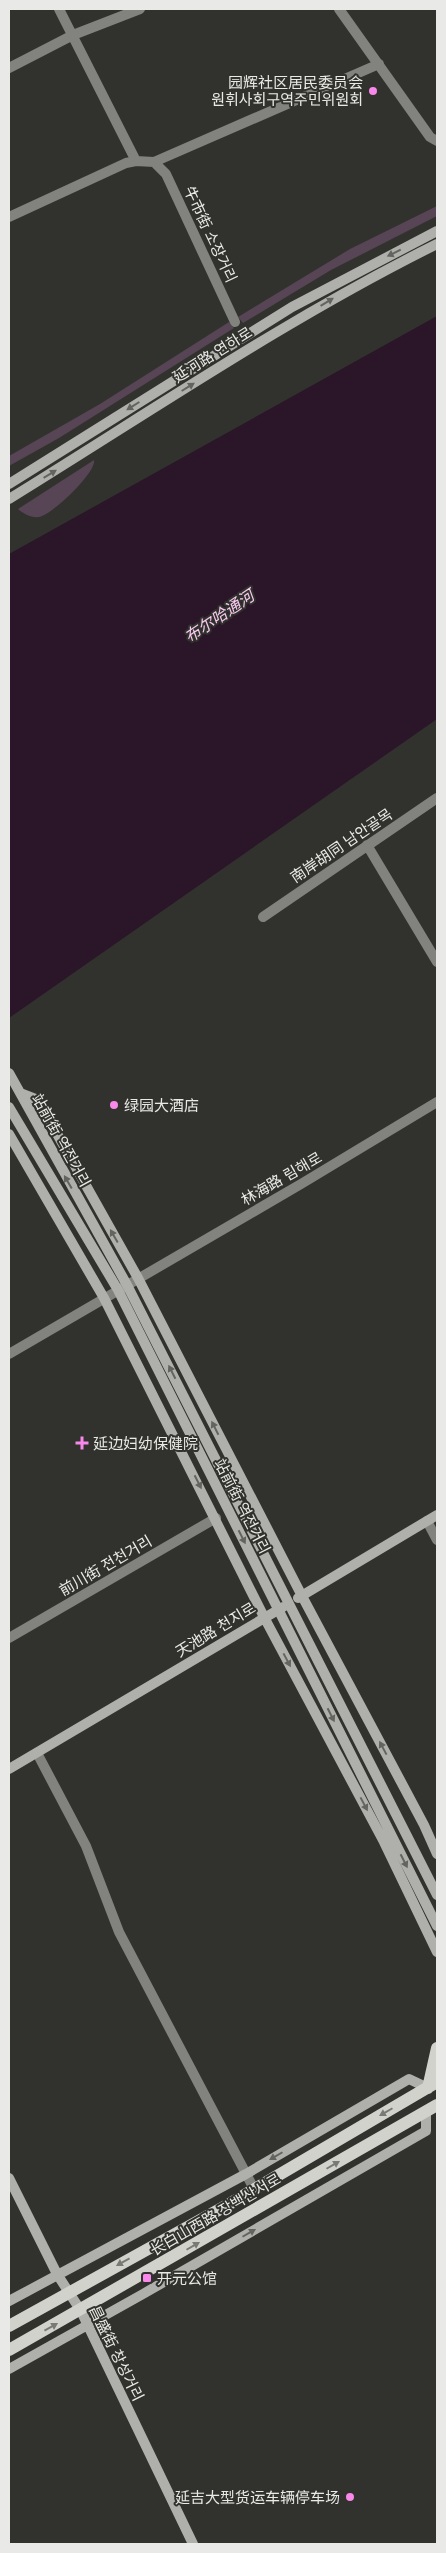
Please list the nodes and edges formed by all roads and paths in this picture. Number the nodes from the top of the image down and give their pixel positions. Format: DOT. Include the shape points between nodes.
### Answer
graph roads {
  1 [pos="59,9"];
  2 [pos="140,9"];
  3 [pos="339,9"];
  4 [pos="73,35"];
  5 [pos="379,64"];
  6 [pos="9,68"];
  7 [pos="437,141"];
  8 [pos="136,161"];
  9 [pos="154,162"];
  10 [pos="9,216"];
  11 [pos="437,231"];
  12 [pos="437,244"];
  13 [pos="235,322"];
  14 [pos="9,484"];
  15 [pos="9,499"];
  16 [pos="437,798"];
  17 [pos="367,845"];
  18 [pos="263,917"];
  19 [pos="437,962"];
  20 [pos="9,1073"];
  21 [pos="20,1093"];
  22 [pos="437,1102"];
  23 [pos="9,1107"];
  24 [pos="9,1134"];
  25 [pos="138,1278"];
  26 [pos="122,1287"];
  27 [pos="104,1298"];
  28 [pos="9,1354"];
  29 [pos="437,1515"];
  30 [pos="216,1518"];
  31 [pos="427,1521"];
  32 [pos="437,1540"];
  33 [pos="302,1596"];
  34 [pos="290,1602"];
  35 [pos="278,1609"];
  36 [pos="264,1617"];
  37 [pos="9,1638"];
  38 [pos="37,1753"];
  39 [pos="9,1770"];
  40 [pos="437,1854"];
  41 [pos="437,1895"];
  42 [pos="437,1926"];
  43 [pos="437,1952"];
  44 [pos="437,2048"];
  45 [pos="432,2085"];
  46 [pos="437,2105"];
  47 [pos="432,2112"];
  48 [pos="246,2174"];
  49 [pos="9,2178"];
  50 [pos="254,2189"];
  51 [pos="57,2274"];
  52 [pos="70,2292"];
  53 [pos="9,2301"];
  54 [pos="80,2311"];
  55 [pos="88,2325"];
  56 [pos="9,2326"];
  57 [pos="9,2350"];
  58 [pos="9,2368"];
  59 [pos="193,2544"];
  1 -- 4 [label="street"];
  2 -- 4 [label="street"];
  3 -- 5 [label="street"];
  4 -- 6 [label="street"];
  4 -- 8 [label="street"];
  5 -- 7 [label="street" via="430,137"];
  5 -- 9 [label="street"];
  8 -- 9 [label="street"];
  8 -- 10 [label="street"];
  9 -- 13 [label="street, 牛市街 소장거리" via="166,174"];
  11 -- 14 [label="street, 延河路 연하로, one-way" via="292,307"];
  15 -- 12 [label="street, 延河路 연하로, one-way" via="304,316"];
  16 -- 17 [label="street, 南岸胡同 남안골목"];
  17 -- 18 [label="street, 南岸胡同 남안골목"];
  17 -- 19 [label="street"];
  20 -- 21 [label="street, 站前街 역전거리"];
  25 -- 21 [label="street, 站前街 역전거리, one-way" via="38,1100"];
  26 -- 21 [label="street, 站前街 역전거리, one-way"];
  22 -- 25 [label="street, 林海路 림해로"];
  23 -- 26 [label="street, 站前街 역전거리"];
  24 -- 27 [label="street, 站前街 역전거리"];
  25 -- 26 [label="street, 林海路 림해로"];
  33 -- 25 [label="street, 站前街 역전거리, one-way"];
  26 -- 27 [label="street, 林海路 림해로"];
  34 -- 26 [label="street, 站前街 역전거리, one-way"];
  26 -- 35 [label="street, 站前街 역전거리, one-way"];
  27 -- 28 [label="street"];
  27 -- 30 [label="street, 站前街 역전거리, one-way"];
  29 -- 31 [label="street, 天池路 천지로"];
  30 -- 36 [label="street, 站前街 역전거리"];
  30 -- 37 [label="street, 前川街 전천거리"];
  31 -- 32 [label="street"];
  31 -- 33 [label="street, 天池路 천지로"];
  33 -- 34 [label="street, 天池路 천지로"];
  40 -- 33 [label="street, 站前街 역전거리, one-way"];
  34 -- 35 [label="street, 天池路 천지로"];
  34 -- 41 [label="street, 站前街 역전거리"];
  35 -- 36 [label="street, 天池路 천지로"];
  35 -- 42 [label="street, 站前街 역전거리, one-way"];
  36 -- 38 [label="street, 天池路 천지로"];
  36 -- 43 [label="street, 站前街 역전거리, one-way" via="384,1842"];
  38 -- 39 [label="street, 天池路 천지로"];
  38 -- 48 [label="street" via="86,1846 119,1932"];
  44 -- 45 [label="main road"];
  45 -- 48 [label="street, 长白山西路 장백산서로, one-way" via="409,2079"];
  45 -- 50 [label="main road, 长白山西路 장백산서로, one-way"];
  46 -- 47 [label="main road, 长白山西路 장백산서로"];
  54 -- 47 [label="main road, 长白山西路 장백산서로, one-way"];
  55 -- 47 [label="street, one-way" via="426,2131"];
  48 -- 50 [label="street"];
  48 -- 51 [label="street, 长白山西路 장백산서로"];
  49 -- 51 [label="street, 昌盛街 창성거리"];
  50 -- 52 [label="main road, 长白山西路 장백산서로, one-way"];
  51 -- 52 [label="street, 昌盛街 창성거리"];
  51 -- 53 [label="street, 长白山西路 장백산서로"];
  52 -- 54 [label="street, 昌盛街 창성거리"];
  52 -- 56 [label="main road, 长白山西路 장백산서로"];
  54 -- 55 [label="street, 昌盛街 창성거리"];
  57 -- 54 [label="main road, 长白山西路 장백산서로, one-way"];
  55 -- 58 [label="street"];
  55 -- 59 [label="street, 昌盛街 창성거리"];
}
